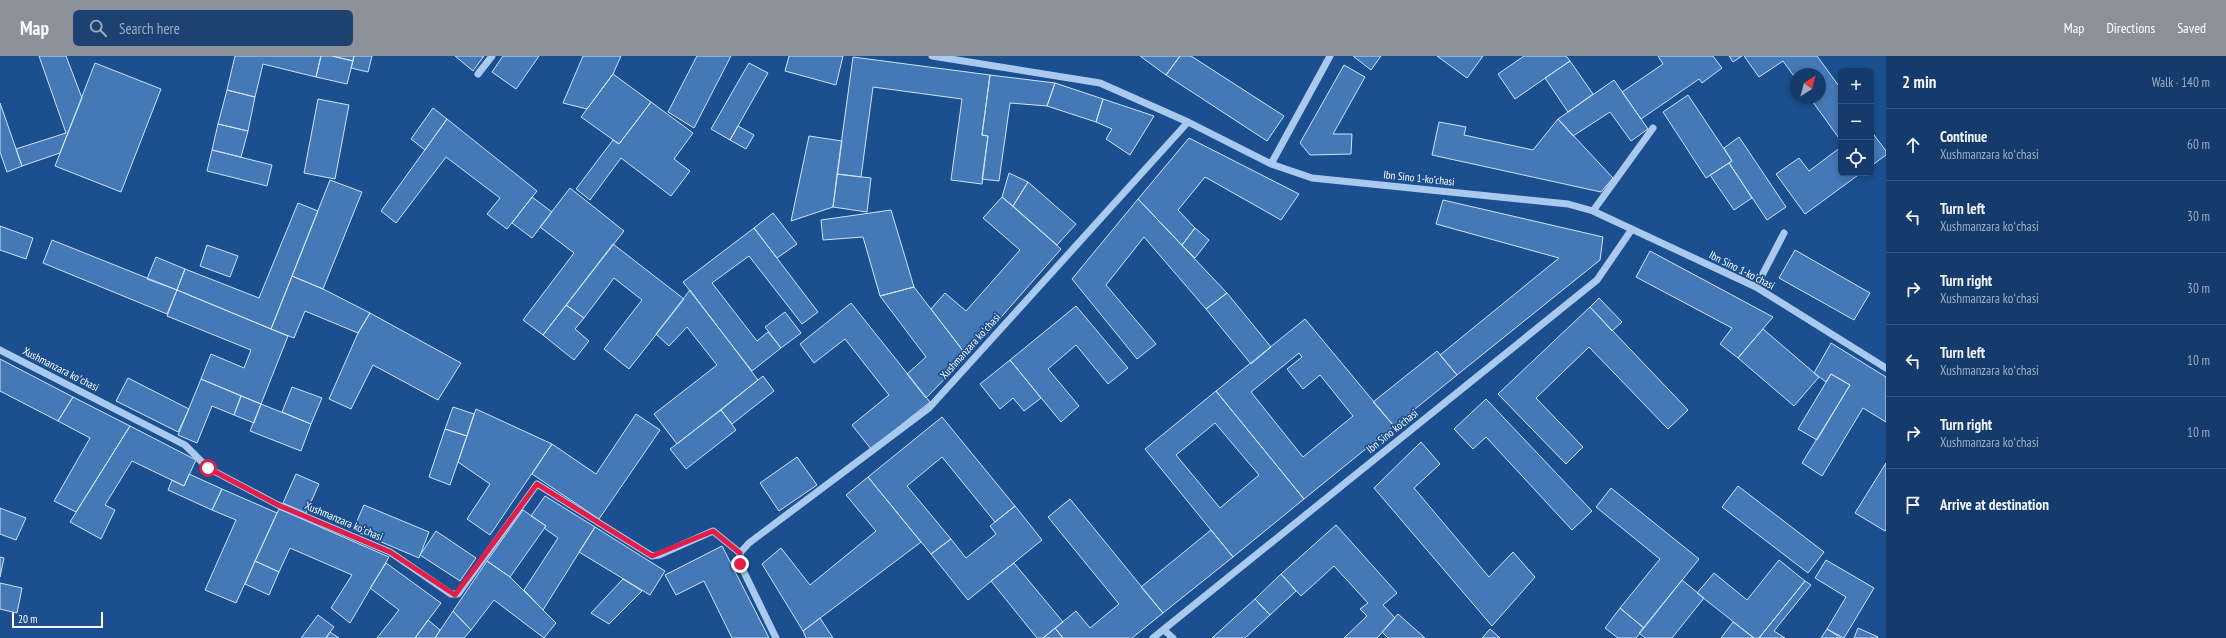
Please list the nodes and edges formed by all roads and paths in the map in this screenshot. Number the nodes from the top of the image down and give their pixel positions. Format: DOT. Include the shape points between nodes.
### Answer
graph roads {
  1 [pos="492,56"];
  2 [pos="932,56"];
  3 [pos="1330,56"];
  4 [pos="967,59"];
  5 [pos="478,74"];
  6 [pos="1188,122"];
  7 [pos="1653,128"];
  8 [pos="1271,164"];
  9 [pos="1594,211"];
  10 [pos="1632,229"];
  11 [pos="1784,233"];
  12 [pos="1756,287"];
  13 [pos="0,350"];
  14 [pos="1886,368"];
  15 [pos="740,553"];
  16 [pos="1164,630"];
  17 [pos="776,638"];
  18 [pos="1153,638"];
  19 [pos="1173,638"];
  1 -- 5 [label="street"];
  2 -- 4 [label="street, Ibn Sino 1-koʼchasi"];
  3 -- 8 [label="street"];
  4 -- 6 [label="street, Ibn Sino 1-koʼchasi" via="1100,83"];
  6 -- 8 [label="street, Ibn Sino 1-koʼchasi"];
  6 -- 15 [label="street, Xushmanzara koʻchasi" via="929,408 749,543"];
  7 -- 9 [label="street"];
  8 -- 9 [label="street, Ibn Sino 1-koʼchasi" via="1312,178 1568,204"];
  9 -- 10 [label="street, Ibn Sino 1-koʼchasi"];
  10 -- 12 [label="street, Ibn Sino 1-koʼchasi"];
  10 -- 16 [label="street, Ibn Sino ko'chasi" via="1597,280"];
  11 -- 12 [label="street"];
  12 -- 14 [label="street, Ibn Sino 1-koʼchasi"];
  13 -- 15 [label="street, Xushmanzara koʻchasi" via="185,445 208,468 278,505 390,552 451,594 458,594 537,484 652,556 713,531"];
  15 -- 17 [label="street" via="740,564"];
  16 -- 18 [label="street, Ibn Sino ko'chasi"];
  16 -- 19 [label="street"];
}
